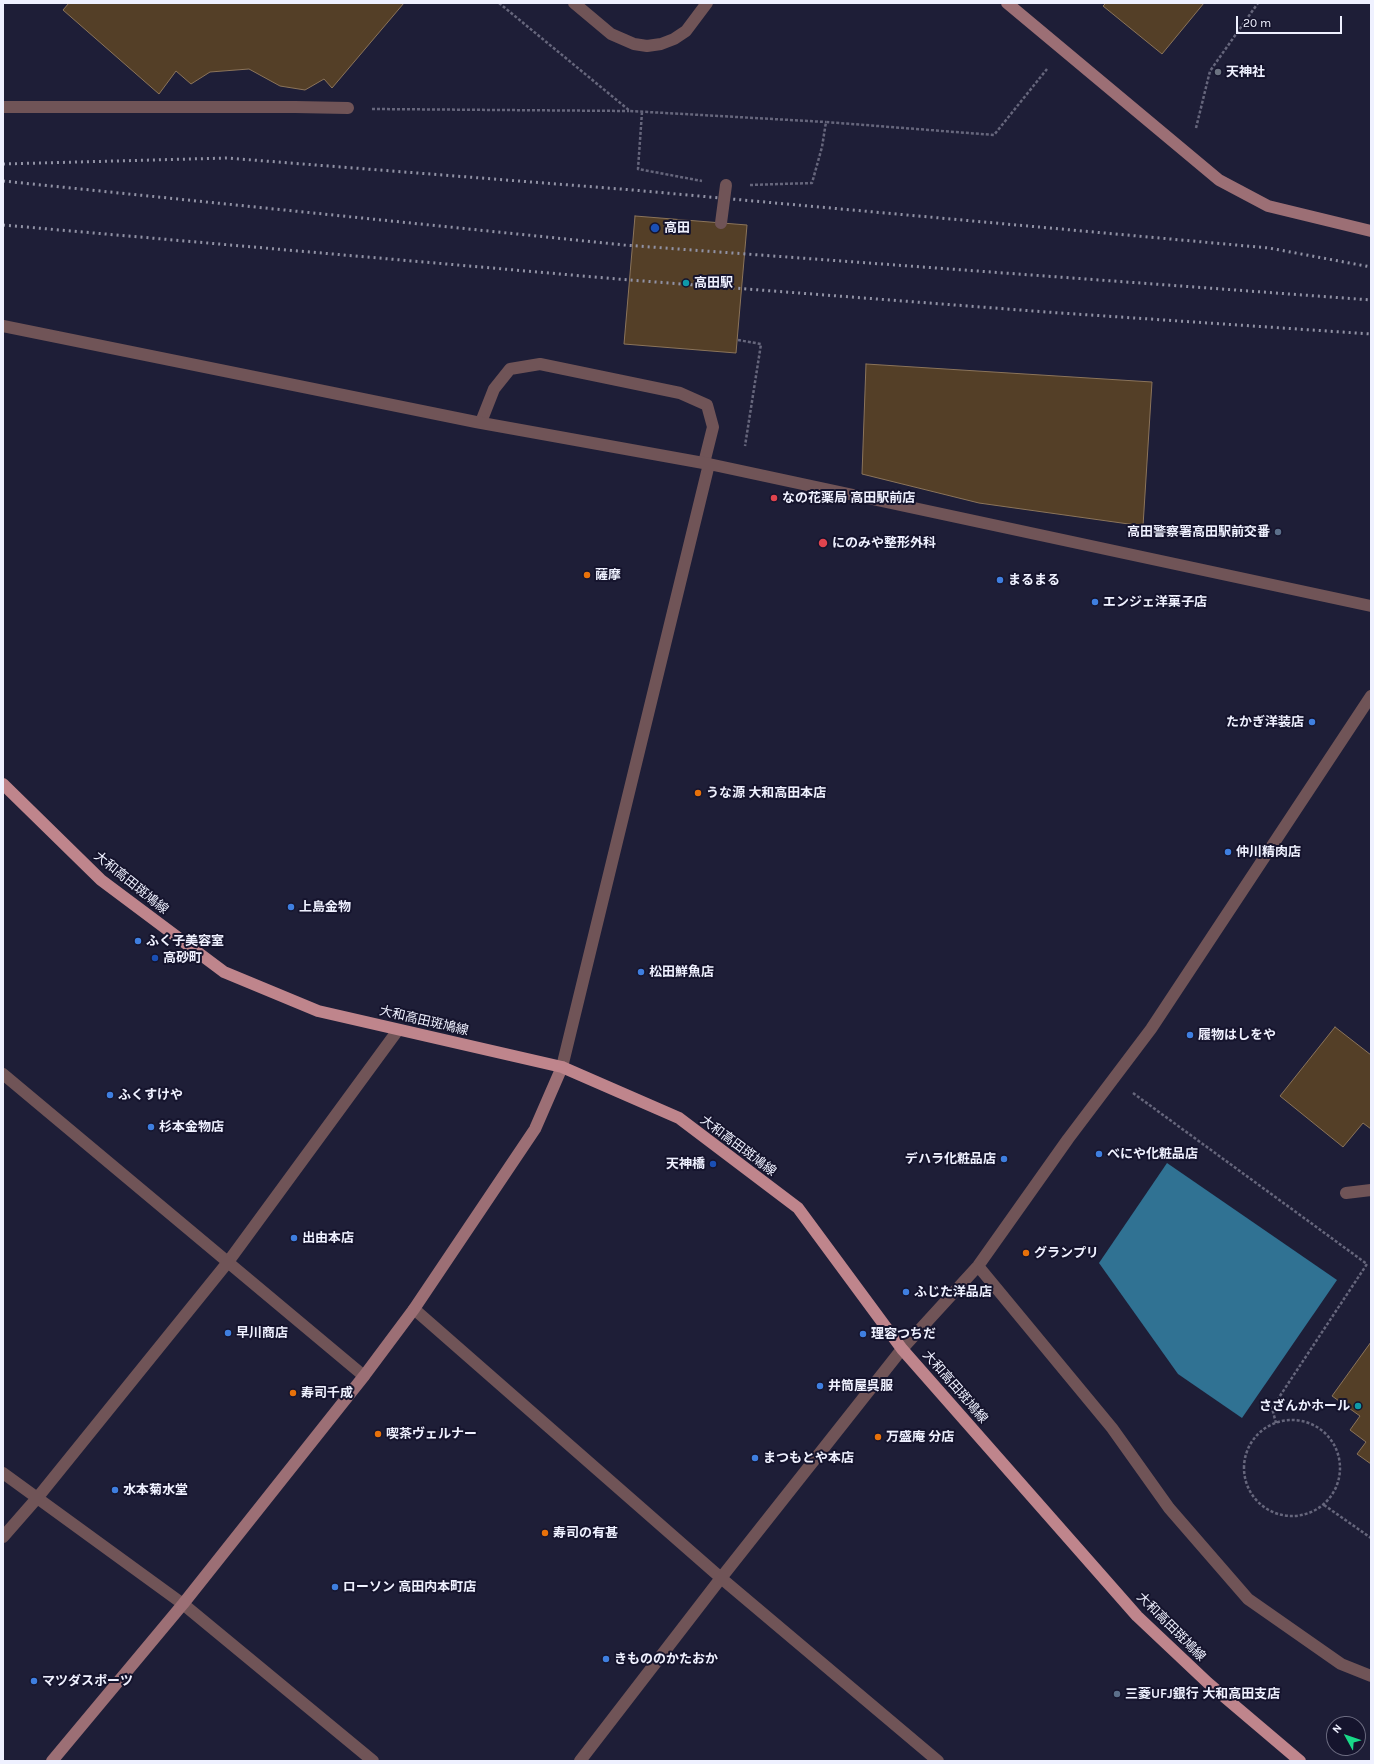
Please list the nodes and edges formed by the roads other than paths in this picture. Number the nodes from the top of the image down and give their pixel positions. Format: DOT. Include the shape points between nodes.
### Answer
graph roads {
  1 [pos="574,3"];
  2 [pos="707,3"];
  3 [pos="1007,3"];
  4 [pos="3,107"];
  5 [pos="348,108"];
  6 [pos="726,185"];
  7 [pos="722,223"];
  8 [pos="1371,231"];
  9 [pos="3,326"];
  10 [pos="481,422"];
  11 [pos="706,463"];
  12 [pos="1371,606"];
  13 [pos="1371,696"];
  14 [pos="3,784"];
  15 [pos="398,1030"];
  16 [pos="562,1067"];
  17 [pos="3,1074"];
  18 [pos="1371,1190"];
  19 [pos="1346,1193"];
  20 [pos="228,1262"];
  21 [pos="978,1266"];
  22 [pos="414,1309"];
  23 [pos="902,1348"];
  24 [pos="364,1376"];
  25 [pos="3,1473"];
  26 [pos="38,1497"];
  27 [pos="3,1537"];
  28 [pos="721,1578"];
  29 [pos="183,1604"];
  30 [pos="1371,1676"];
  31 [pos="52,1761"];
  32 [pos="373,1761"];
  33 [pos="580,1761"];
  34 [pos="938,1761"];
  35 [pos="1300,1761"];
  1 -- 2 [label="street" via="611,34 634,44 647,46 674,39 686,31"];
  3 -- 8 [label="street" via="1219,180 1268,206"];
  4 -- 5 [label="street"];
  6 -- 7 [label="street, bridge"];
  9 -- 10 [label="street"];
  10 -- 11 [label="street"];
  10 -- 11 [label="street" via="494,389 510,369 540,364 680,393 707,405 712,427"];
  11 -- 12 [label="street"];
  11 -- 16 [label="street"];
  13 -- 21 [label="street" via="1151,1028"];
  14 -- 15 [label="main road, 大和高田斑鳩線" via="101,880 224,972 318,1011"];
  15 -- 16 [label="main road, 大和高田斑鳩線"];
  15 -- 20 [label="street"];
  16 -- 22 [label="street" via="535,1129"];
  16 -- 23 [label="main road, 大和高田斑鳩線" via="679,1118 798,1208"];
  17 -- 20 [label="street"];
  18 -- 19 [label="street"];
  20 -- 24 [label="street"];
  20 -- 26 [label="street"];
  21 -- 23 [label="street"];
  21 -- 30 [label="street" via="1112,1428 1169,1508 1248,1599 1341,1664"];
  22 -- 24 [label="street"];
  22 -- 28 [label="street"];
  23 -- 28 [label="street"];
  23 -- 35 [label="main road, 大和高田斑鳩線" via="1138,1616 1208,1683"];
  24 -- 29 [label="street"];
  25 -- 26 [label="street"];
  26 -- 27 [label="street"];
  26 -- 29 [label="street"];
  28 -- 33 [label="street"];
  28 -- 34 [label="street"];
  29 -- 31 [label="street"];
  29 -- 32 [label="street"];
}
